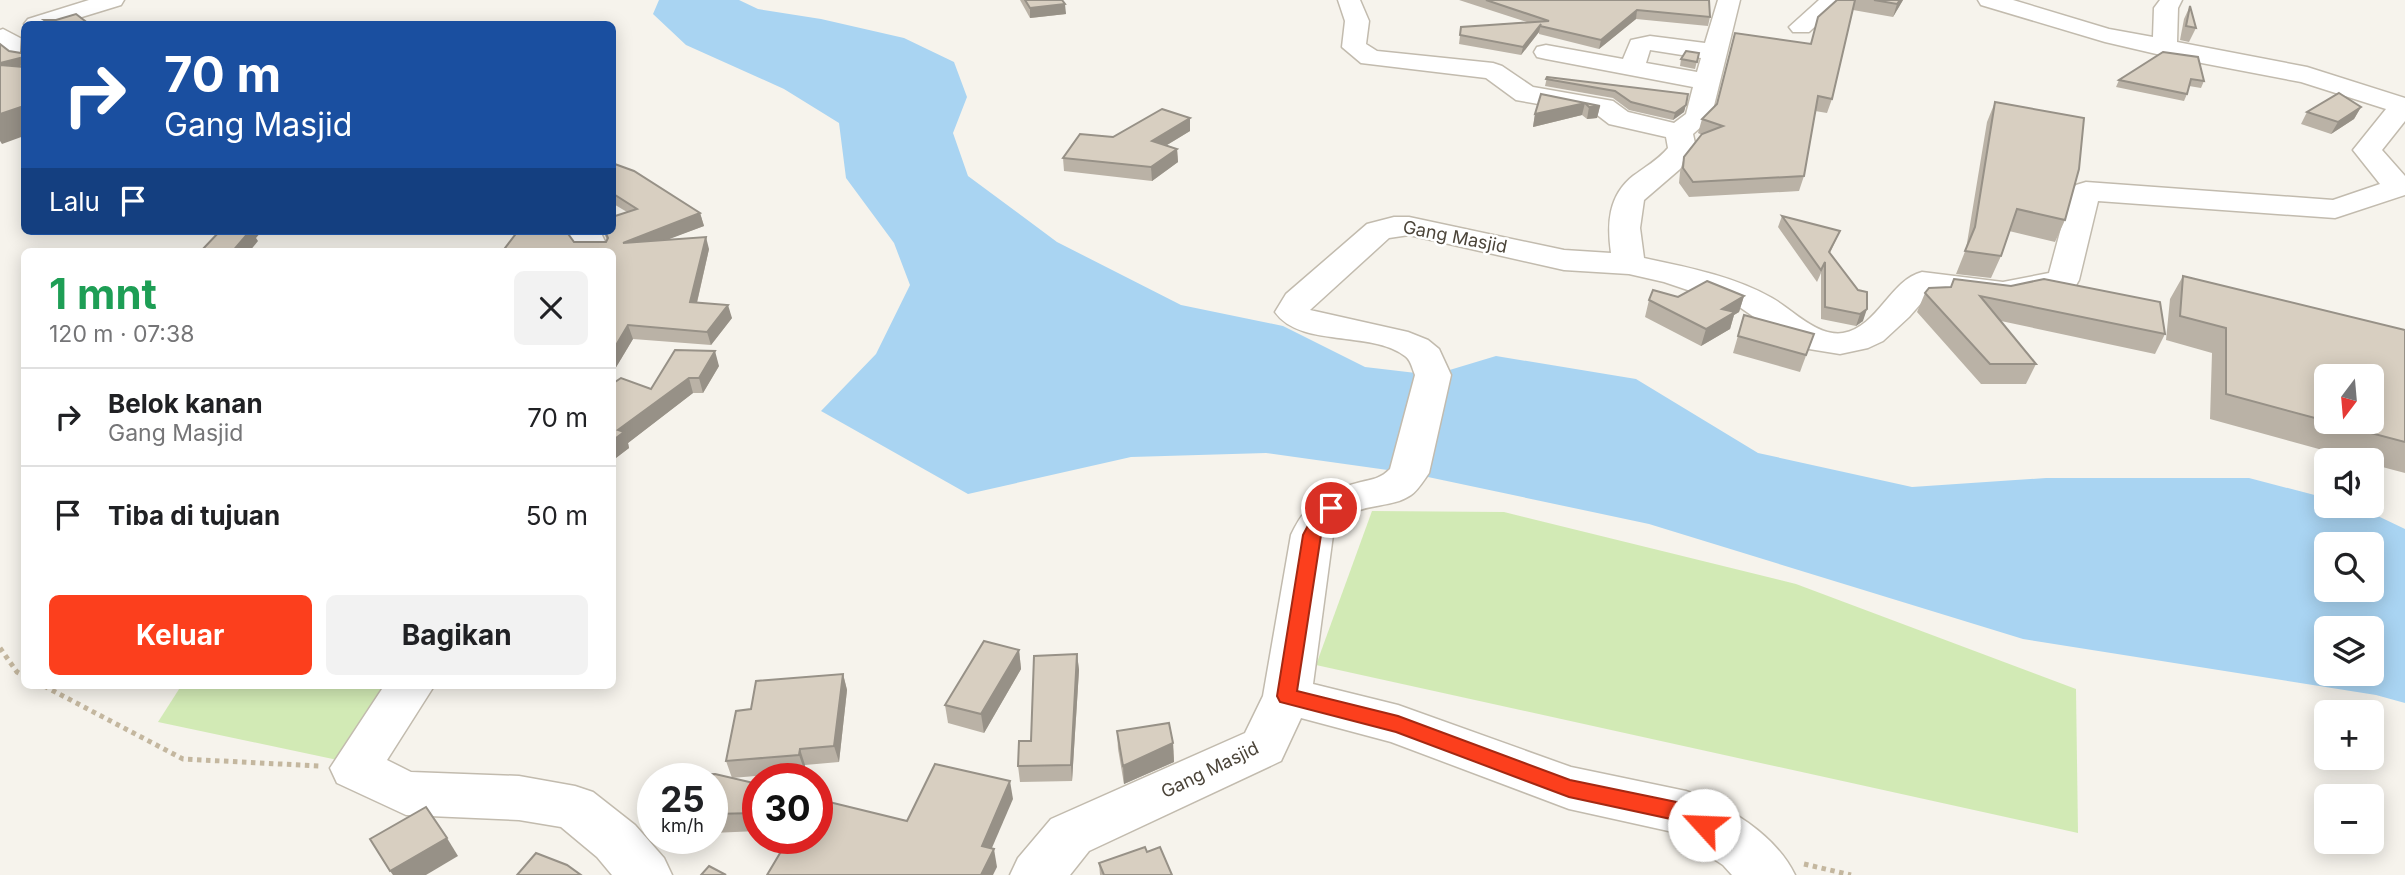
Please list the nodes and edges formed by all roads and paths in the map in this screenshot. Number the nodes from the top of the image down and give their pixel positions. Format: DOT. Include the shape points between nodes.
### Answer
graph roads {
  1 [pos="113,0"];
  2 [pos="1349,0"];
  3 [pos="1833,0"];
  4 [pos="1989,0"];
  5 [pos="2171,0"];
  6 [pos="1719,2"];
  7 [pos="46,21"];
  8 [pos="1801,27"];
  9 [pos="9,34"];
  10 [pos="21,48"];
  11 [pos="2165,49"];
  12 [pos="1546,52"];
  13 [pos="1710,67"];
  14 [pos="2404,106"];
  15 [pos="1679,132"];
  16 [pos="1629,264"];
  17 [pos="0,648"];
  18 [pos="21,674"];
  19 [pos="50,689"];
  20 [pos="408,689"];
  21 [pos="1287,696"];
  22 [pos="355,768"];
  23 [pos="645,875"];
  24 [pos="1037,875"];
  25 [pos="1768,875"];
  1 -- 7 [label="street"];
  2 -- 15 [label="street" via="1357,21 1354,47 1370,58 1493,71 1525,94 1604,107 1619,118"];
  3 -- 8 [label="street"];
  4 -- 11 [label="street"];
  5 -- 11 [label="street" via="2166,8"];
  6 -- 13 [label="street"];
  9 -- 10 [label="street"];
  11 -- 14 [label="street" via="2307,75"];
  12 -- 13 [label="street" via="1632,68"];
  13 -- 15 [label="street" via="1698,118"];
  14 -- 16 [label="street" via="2367,150 2399,187 2335,209 2086,191 2063,280 2003,292 1922,282 1879,330 1852,344 1804,335 1754,302"];
  15 -- 16 [label="street" via="1682,148 1673,163 1631,194 1623,230"];
  16 -- 21 [label="street, Gang Masjid" via="1564,260 1394,226 1378,231 1298,301 1292,312 1300,319 1416,347 1433,375 1409,473 1396,487 1331,508 1312,535"];
  17 -- 18 [label="path"];
  19 -- 22 [label="path" via="183,759"];
  20 -- 22 [label="street"];
  21 -- 24 [label="street, Gang Masjid" via="1263,747 1070,835"];
  21 -- 25 [label="street" via="1398,724 1569,788 1686,813 1742,849"];
  22 -- 23 [label="street" via="406,793 519,798 575,808 616,841"];
}
